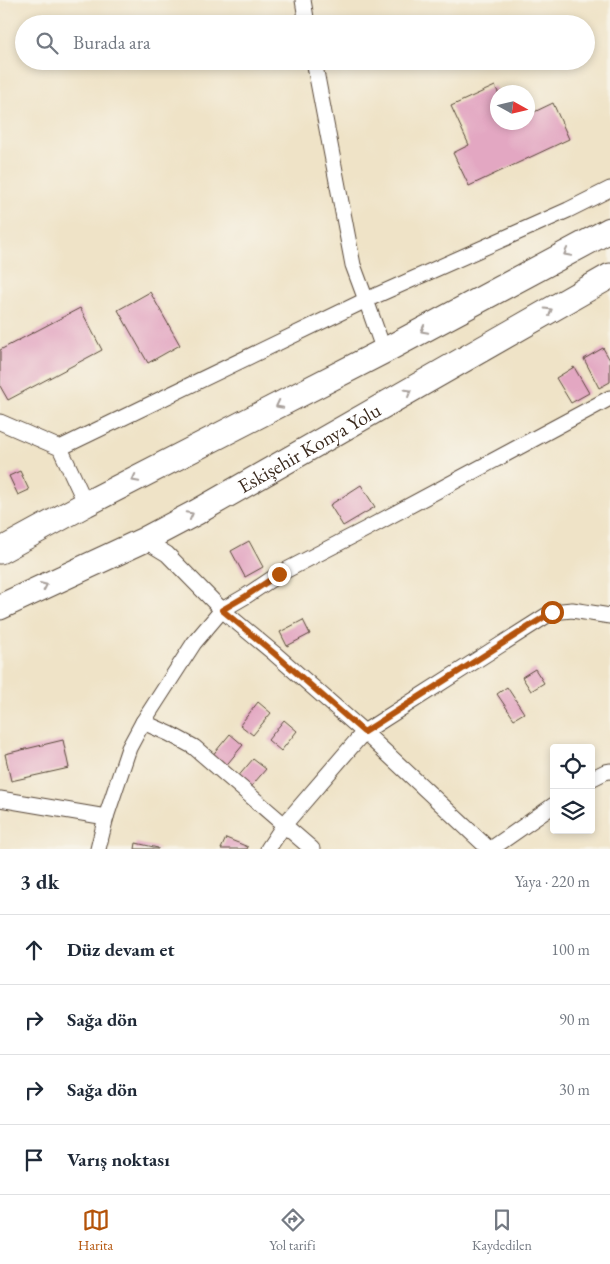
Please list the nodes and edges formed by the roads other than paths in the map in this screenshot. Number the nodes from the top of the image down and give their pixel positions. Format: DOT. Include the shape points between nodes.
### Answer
graph roads {
  1 [pos="303,0"];
  2 [pos="306,15"];
  3 [pos="316,70"];
  4 [pos="610,189"];
  5 [pos="610,230"];
  6 [pos="610,276"];
  7 [pos="366,300"];
  8 [pos="384,351"];
  9 [pos="610,398"];
  10 [pos="0,422"];
  11 [pos="60,448"];
  12 [pos="86,504"];
  13 [pos="144,540"];
  14 [pos="0,551"];
  15 [pos="0,607"];
  16 [pos="222,610"];
  17 [pos="610,616"];
  18 [pos="143,722"];
  19 [pos="364,732"];
  20 [pos="610,771"];
  21 [pos="595,777"];
  22 [pos="0,799"];
  23 [pos="550,808"];
  24 [pos="106,817"];
  25 [pos="284,825"];
  26 [pos="98,849"];
  27 [pos="268,849"];
  28 [pos="312,849"];
  29 [pos="490,849"];
  1 -- 2 [label="street"];
  3 -- 7 [label="street" via="353,265"];
  4 -- 7 [label="street"];
  5 -- 8 [label="highway, one-way"];
  13 -- 6 [label="highway, Eskişehir Konya Yolu, one-way"];
  7 -- 8 [label="street"];
  7 -- 11 [label="street"];
  8 -- 12 [label="highway, one-way"];
  9 -- 16 [label="street" via="279,574"];
  10 -- 11 [label="street"];
  11 -- 12 [label="street"];
  12 -- 14 [label="highway"];
  15 -- 13 [label="highway, Eskişehir Konya Yolu, one-way"];
  13 -- 16 [label="street" via="167,554"];
  16 -- 18 [label="street" via="194,643"];
  16 -- 19 [label="street"];
  17 -- 19 [label="street" via="572,610 552,612"];
  18 -- 24 [label="street" via="129,748"];
  18 -- 25 [label="street" via="194,747"];
  19 -- 25 [label="street"];
  19 -- 29 [label="street"];
  20 -- 21 [label="street"];
  22 -- 24 [label="street"];
  23 -- 29 [label="street"];
  24 -- 26 [label="street"];
  25 -- 27 [label="street"];
  25 -- 28 [label="street"];
}
